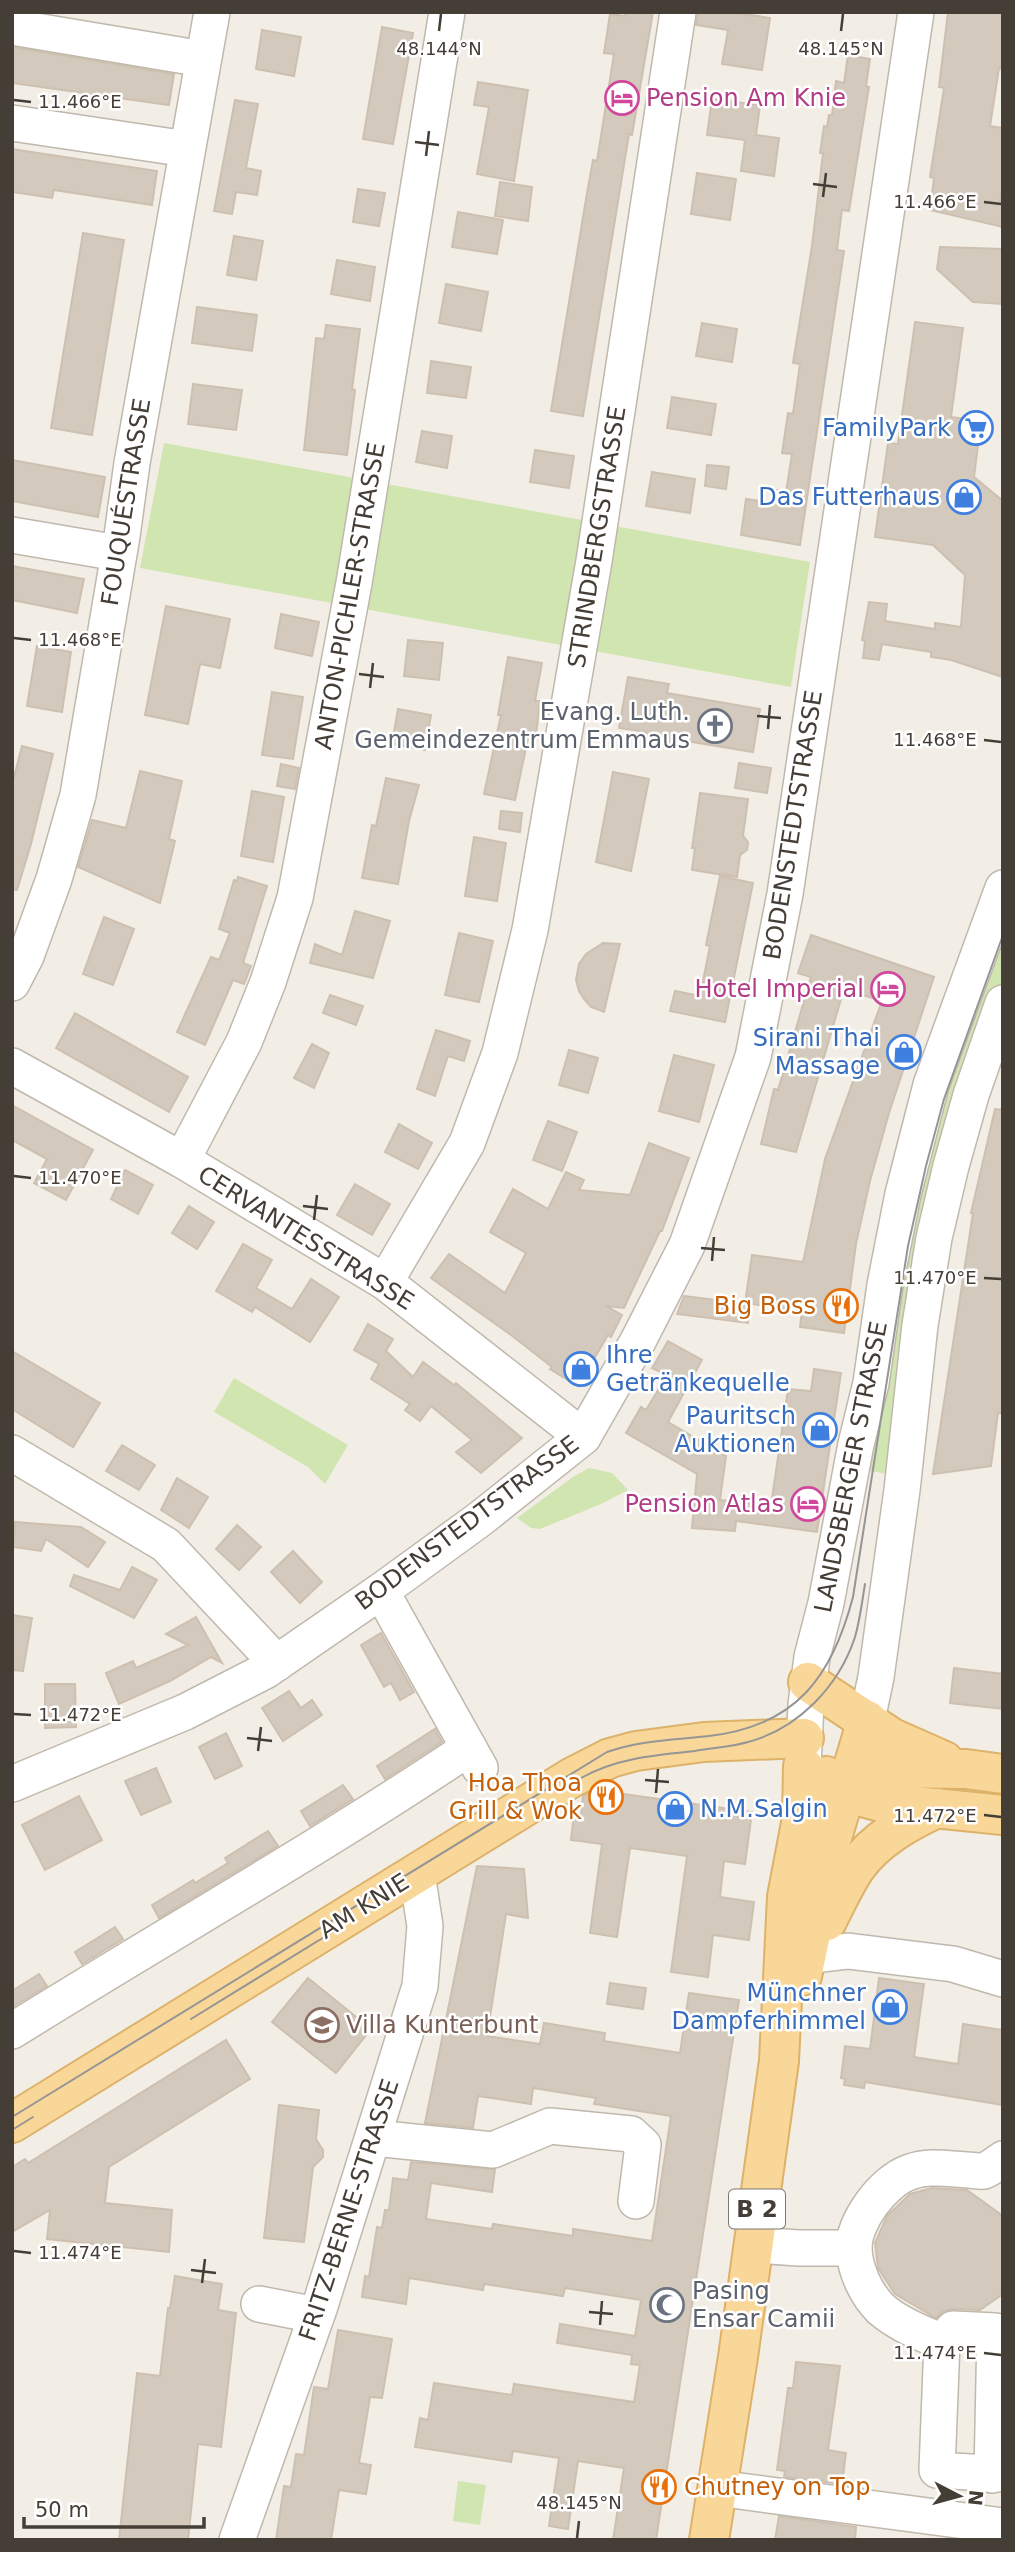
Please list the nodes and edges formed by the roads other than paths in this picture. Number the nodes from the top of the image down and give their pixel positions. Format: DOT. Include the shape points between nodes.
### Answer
graph roads {
  1 [pos="212,12"];
  2 [pos="447,12"];
  3 [pos="678,12"];
  4 [pos="916,12"];
  5 [pos="12,27"];
  6 [pos="203,59"];
  7 [pos="12,123"];
  8 [pos="187,149"];
  9 [pos="12,535"];
  10 [pos="118,553"];
  11 [pos="1003,888"];
  12 [pos="12,983"];
  13 [pos="1003,1003"];
  14 [pos="12,1066"];
  15 [pos="182,1160"];
  16 [pos="385,1282"];
  17 [pos="583,1437"];
  18 [pos="12,1453"];
  19 [pos="381,1591"];
  20 [pos="277,1663"];
  21 [pos="808,1682"];
  22 [pos="867,1720"];
  23 [pos="804,1752"];
  24 [pos="966,1769"];
  25 [pos="1003,1774"];
  26 [pos="12,1784"];
  27 [pos="848,1788"];
  28 [pos="937,1808"];
  29 [pos="1003,1815"];
  30 [pos="802,1818"];
  31 [pos="417,1874"];
  32 [pos="796,1954"];
  33 [pos="1003,1979"];
  34 [pos="12,2031"];
  35 [pos="12,2123"];
  36 [pos="374,2138"];
  37 [pos="1003,2159"];
  38 [pos="636,2201"];
  39 [pos="753,2245"];
  40 [pos="854,2248"];
  41 [pos="258,2304"];
  42 [pos="316,2315"];
  43 [pos="942,2342"];
  44 [pos="997,2474"];
  45 [pos="717,2488"];
  46 [pos="998,2530"];
  47 [pos="237,2540"];
  48 [pos="709,2540"];
  1 -- 6 [label="street, FOUQUÉSTRASSE"];
  2 -- 15 [label="street, ANTON-PICHLER-STRASSE" via="354,583 295,898 244,1042"];
  3 -- 16 [label="street, STRINDBERGSTRASSE" via="594,561 530,930 500,1053 467,1143"];
  4 -- 17 [label="street, BODENSTEDTSTRASSE" via="885,287 785,894 753,1057 687,1245 639,1341"];
  5 -- 6 [label="street"];
  6 -- 8 [label="street, FOUQUÉSTRASSE"];
  7 -- 8 [label="street"];
  8 -- 10 [label="street, FOUQUÉSTRASSE"];
  9 -- 10 [label="street"];
  10 -- 12 [label="street, FOUQUÉSTRASSE" via="78,795 54,879"];
  11 -- 21 [label="street, LANDSBERGER STRASSE" via="931,1085 903,1194 871,1383"];
  13 -- 22 [label="street, LANDSBERGER STRASSE" via="971,1095 934,1238"];
  14 -- 15 [label="street, CERVANTESSTRASSE"];
  15 -- 16 [label="street, CERVANTESSTRASSE"];
  16 -- 17 [label="street, CERVANTESSTRASSE"];
  17 -- 19 [label="street, BODENSTEDTSTRASSE"];
  18 -- 20 [label="street" via="166,1545"];
  19 -- 20 [label="street, BODENSTEDTSTRASSE"];
  19 -- 34 [label="street" via="475,1758 295,1860"];
  20 -- 26 [label="street, BODENSTEDTSTRASSE" via="185,1712"];
  21 -- 22 [label="main road"];
  21 -- 23 [label="street, LANDSBERGER STRASSE"];
  22 -- 24 [label="main road" via="904,1744"];
  22 -- 27 [label="main road, LANDSBERGER STRASSE"];
  23 -- 27 [label="main road, AM KNIE"];
  23 -- 30 [label="main road, LANDSBERGER STRASSE"];
  23 -- 31 [label="main road, AM KNIE" via="735,1741 667,1746 610,1758"];
  24 -- 25 [label="main road"];
  24 -- 27 [label="main road" via="874,1768"];
  27 -- 28 [label="main road, AM KNIE" via="884,1803"];
  27 -- 30 [label="main road"];
  27 -- 32 [label="main road, LANDSBERGER STRASSE" via="818,1896"];
  28 -- 29 [label="main road, AM KNIE"];
  28 -- 32 [label="main road, B 2" via="890,1835 862,1860"];
  30 -- 32 [label="main road, LANDSBERGER STRASSE / B 2" via="787,1897"];
  31 -- 35 [label="main road, AM KNIE"];
  31 -- 36 [label="street, FRITZ-BERNE-STRASSE" via="425,1926 420,1986"];
  32 -- 33 [label="street" via="848,1951 953,1964"];
  32 -- 39 [label="main road, LANDSBERGER STRASSE / B 2"];
  36 -- 38 [label="street" via="493,2150 550,2126 631,2134 643,2145"];
  36 -- 42 [label="street, FRITZ-BERNE-STRASSE"];
  37 -- 40 [label="street" via="984,2171 929,2168 909,2172 888,2184 873,2199"];
  39 -- 40 [label="street"];
  39 -- 45 [label="main road, LANDSBERGER STRASSE / B 2"];
  40 -- 43 [label="street" via="868,2292 882,2309"];
  41 -- 42 [label="street"];
  42 -- 47 [label="street, FRITZ-BERNE-STRASSE"];
  43 -- 44 [label="street" via="937,2470"];
  43 -- 44 [label="street" via="953,2329 995,2331"];
  45 -- 46 [label="street"];
  45 -- 48 [label="main road, LANDSBERGER STRASSE / B 2"];
}
